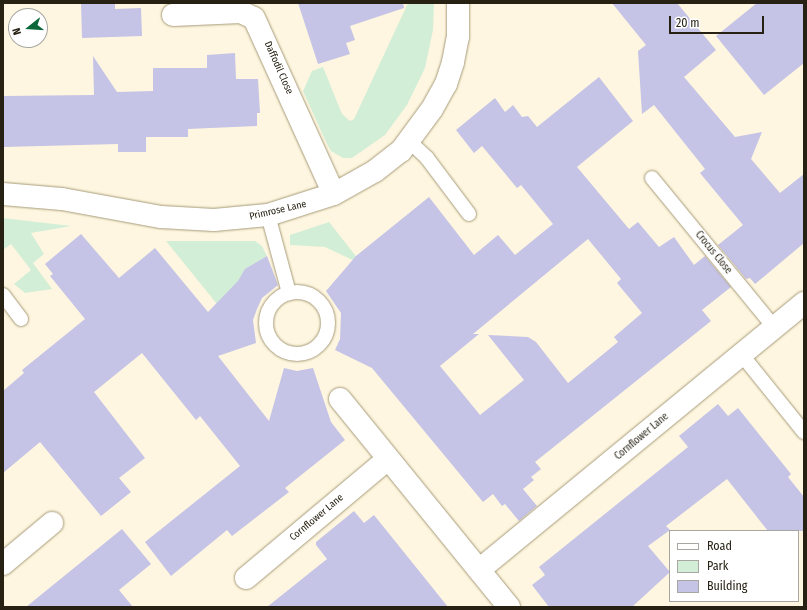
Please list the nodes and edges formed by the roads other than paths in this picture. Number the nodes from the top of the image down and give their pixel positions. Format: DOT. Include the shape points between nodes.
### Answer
graph roads {
  1 [pos="458,3"];
  2 [pos="173,15"];
  3 [pos="409,142"];
  4 [pos="652,178"];
  5 [pos="3,194"];
  6 [pos="334,194"];
  7 [pos="469,214"];
  8 [pos="268,215"];
  9 [pos="289,293"];
  10 [pos="3,296"];
  11 [pos="804,304"];
  12 [pos="21,319"];
  13 [pos="774,327"];
  14 [pos="742,355"];
  15 [pos="340,399"];
  16 [pos="804,432"];
  17 [pos="388,459"];
  18 [pos="52,523"];
  19 [pos="3,564"];
  20 [pos="480,570"];
  21 [pos="246,578"];
  22 [pos="509,607"];
  1 -- 3 [label="street, Primrose Lane" via="458,36 446,84 432,110"];
  2 -- 6 [label="street, Daffodil Close" via="241,12 254,18"];
  3 -- 6 [label="street, Primrose Lane" via="375,171"];
  3 -- 7 [label="lane" via="427,158"];
  4 -- 13 [label="lane, Crocus Close"];
  5 -- 8 [label="street, Primrose Lane" via="55,198 185,219 214,220"];
  6 -- 8 [label="street, Primrose Lane"];
  8 -- 9 [label="lane"];
  9 -- 9 [label="lane" via="301,292 315,298 326,313 326,334 318,347 307,353 288,353 271,341 267,331 267,313 271,306"];
  10 -- 12 [label="lane"];
  11 -- 13 [label="street, Cornflower Lane"];
  13 -- 14 [label="street, Cornflower Lane"];
  14 -- 16 [label="lane"];
  14 -- 20 [label="street, Cornflower Lane"];
  15 -- 17 [label="street"];
  17 -- 20 [label="street"];
  17 -- 21 [label="street, Cornflower Lane"];
  18 -- 19 [label="street"];
  20 -- 22 [label="street"];
}
